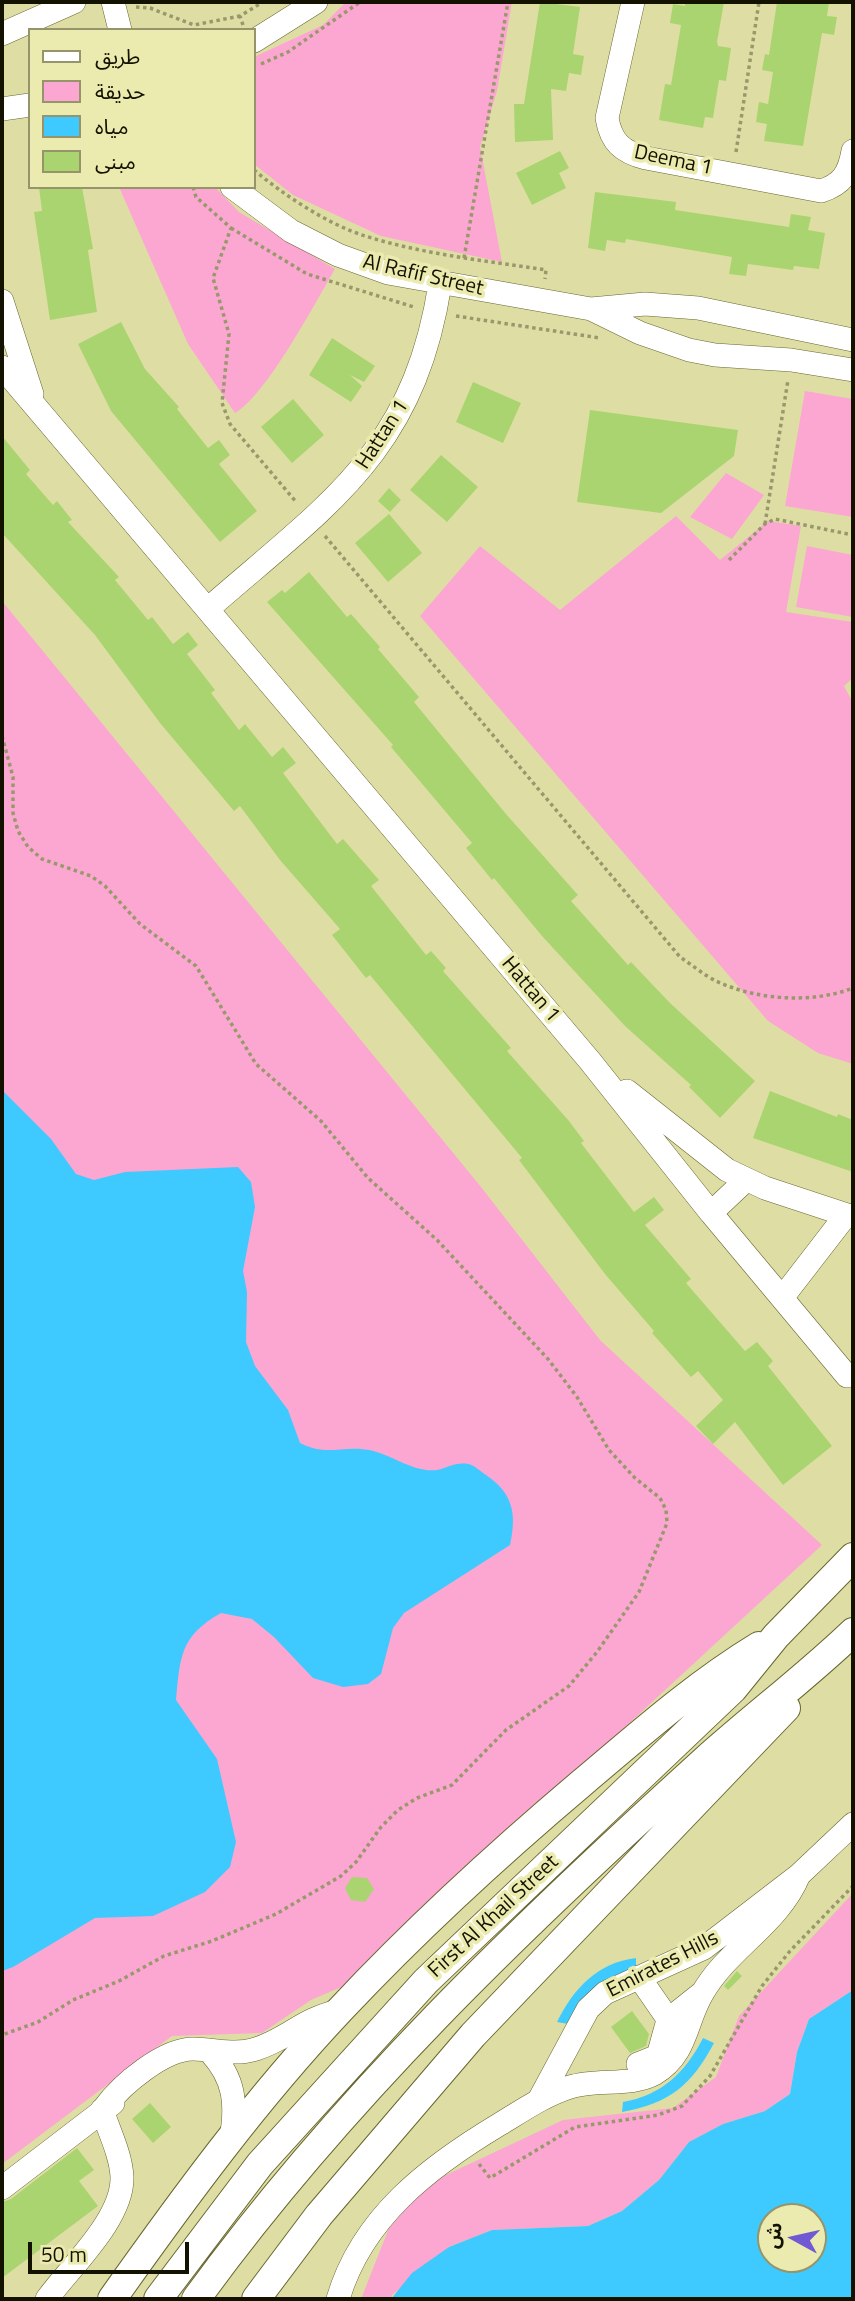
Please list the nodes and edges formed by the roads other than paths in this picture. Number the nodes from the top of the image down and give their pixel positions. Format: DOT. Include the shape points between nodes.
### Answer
graph roads {
  1 [pos="74,2"];
  2 [pos="316,2"];
  3 [pos="633,2"];
  4 [pos="2,34"];
  5 [pos="256,40"];
  6 [pos="28,105"];
  7 [pos="2,109"];
  8 [pos="853,151"];
  9 [pos="235,189"];
  10 [pos="450,286"];
  11 [pos="2,301"];
  12 [pos="591,309"];
  13 [pos="853,340"];
  14 [pos="2,367"];
  15 [pos="853,370"];
  16 [pos="38,410"];
  17 [pos="209,608"];
  18 [pos="590,1061"];
  19 [pos="746,1180"];
  20 [pos="711,1213"];
  21 [pos="850,1216"];
  22 [pos="782,1298"];
  23 [pos="847,1376"];
  24 [pos="853,1557"];
  25 [pos="853,1632"];
  26 [pos="776,1636"];
  27 [pos="815,1668"];
  28 [pos="853,1824"];
  29 [pos="799,1875"];
  30 [pos="639,1977"];
  31 [pos="703,1992"];
  32 [pos="339,2011"];
  33 [pos="668,2020"];
  34 [pos="684,2043"];
  35 [pos="210,2052"];
  36 [pos="593,2081"];
  37 [pos="539,2100"];
  38 [pos="104,2108"];
  39 [pos="231,2139"];
  40 [pos="2,2188"];
  41 [pos="47,2299"];
  42 [pos="111,2299"];
  43 [pos="158,2299"];
  44 [pos="196,2299"];
  45 [pos="256,2299"];
  46 [pos="338,2299"];
  1 -- 4 [label="street"];
  2 -- 5 [label="street"];
  3 -- 8 [label="street, Deema 1" via="607,118 610,134 631,155 821,191 836,186 848,174"];
  6 -- 7 [label="street"];
  9 -- 10 [label="street, Al Rafif Street" via="291,230 338,255 388,273"];
  10 -- 12 [label="street, Al Rafif Street"];
  10 -- 17 [label="street, Hattan 1" via="436,313 421,370 380,447 353,481"];
  11 -- 16 [label="street, Hattan 1"];
  12 -- 13 [label="street, Al Rafif Street" via="672,305"];
  12 -- 15 [label="street, Al Rafif Street" via="690,350 790,370"];
  14 -- 16 [label="street, Hattan 1"];
  16 -- 17 [label="street, Hattan 1"];
  17 -- 18 [label="street, Hattan 1"];
  18 -- 19 [label="street" via="709,1159"];
  18 -- 20 [label="street, Hattan 1"];
  19 -- 20 [label="street"];
  19 -- 21 [label="street"];
  20 -- 22 [label="street, Hattan 1"];
  21 -- 22 [label="street"];
  22 -- 23 [label="street, Hattan 1"];
  24 -- 26 [label="main road, First Al Khail Street"];
  25 -- 27 [label="main road, First Al Khail Street"];
  26 -- 32 [label="main road" via="687,1694 570,1793 485,1867"];
  26 -- 43 [label="main road, First Al Khail Street" via="733,1689 398,2011 260,2164"];
  27 -- 44 [label="main road, First Al Khail Street" via="704,1761 447,2005 284,2185"];
  27 -- 45 [label="main road" via="772,1726 465,2044 319,2216"];
  28 -- 29 [label="street"];
  29 -- 30 [label="street, Emirates Hills" via="704,1948"];
  29 -- 31 [label="street, Emirates Hills" via="781,1907"];
  30 -- 33 [label="street"];
  30 -- 37 [label="street, Emirates Hills" via="605,1993 588,2009"];
  31 -- 33 [label="street, Emirates Hills"];
  31 -- 34 [label="street, Emirates Hills"];
  32 -- 35 [label="street" via="311,2018 269,2045"];
  32 -- 39 [label="main road"];
  33 -- 34 [label="street"];
  33 -- 36 [label="street, Emirates Hills" via="658,2056"];
  34 -- 36 [label="street, Emirates Hills" via="671,2062 652,2075"];
  35 -- 38 [label="street" via="183,2050 158,2063 128,2081"];
  35 -- 39 [label="street" via="231,2082 235,2101"];
  36 -- 37 [label="street, Emirates Hills"];
  37 -- 46 [label="street, Emirates Hills" via="428,2170 390,2207 359,2250"];
  38 -- 40 [label="street"];
  38 -- 41 [label="street" via="120,2164 121,2192 109,2218"];
  39 -- 42 [label="main road"];
}
